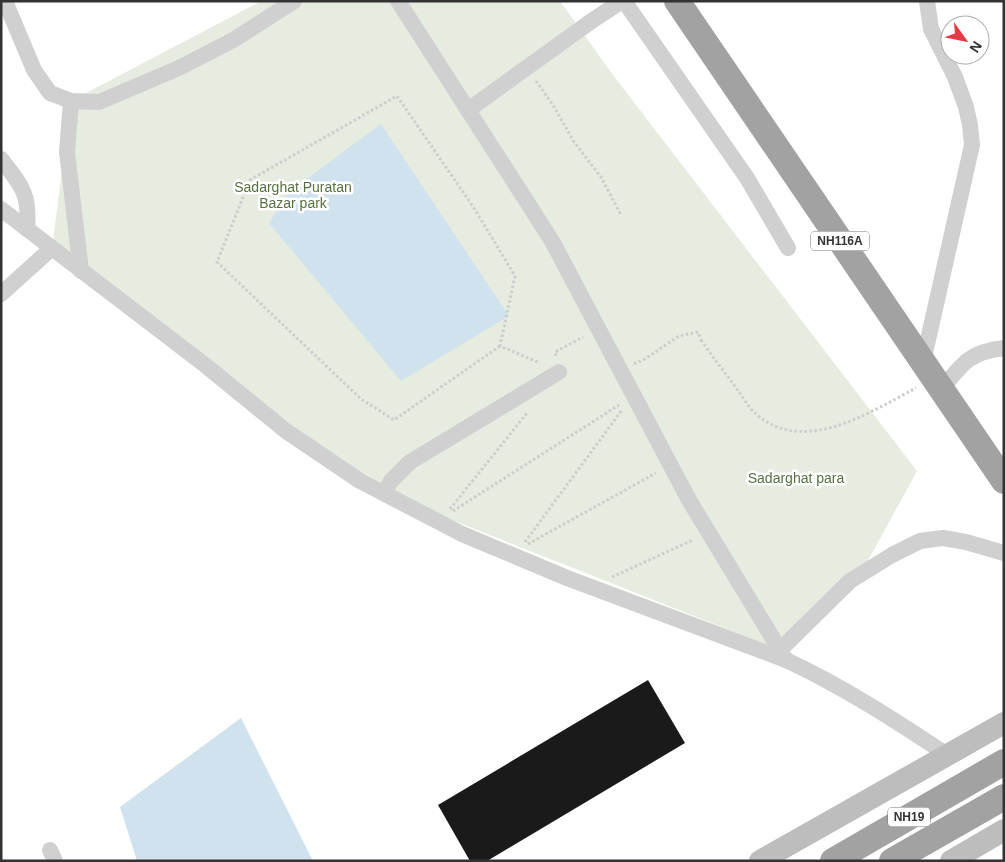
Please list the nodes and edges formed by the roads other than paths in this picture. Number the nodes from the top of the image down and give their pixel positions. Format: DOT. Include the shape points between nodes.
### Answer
graph roads {
  1 [pos="5,1"];
  2 [pos="294,1"];
  3 [pos="398,1"];
  4 [pos="677,1"];
  5 [pos="928,1"];
  6 [pos="616,3"];
  7 [pos="71,102"];
  8 [pos="468,110"];
  9 [pos="1,159"];
  10 [pos="1,209"];
  11 [pos="27,229"];
  12 [pos="52,248"];
  13 [pos="788,248"];
  14 [pos="81,271"];
  15 [pos="1,294"];
  16 [pos="1004,348"];
  17 [pos="559,372"];
  18 [pos="933,377"];
  19 [pos="1004,481"];
  20 [pos="384,493"];
  21 [pos="1004,553"];
  22 [pos="783,655"];
  23 [pos="1004,724"];
  24 [pos="949,756"];
  25 [pos="994,768"];
  26 [pos="1000,799"];
  27 [pos="1004,830"];
  28 [pos="760,861"];
  29 [pos="833,861"];
  30 [pos="892,861"];
  31 [pos="950,861"];
  1 -- 7 [label="street" via="34,70 50,92"];
  2 -- 7 [label="street" via="235,39 179,68 98,102"];
  3 -- 8 [label="street"];
  4 -- 18 [label="highway, NH116A"];
  5 -- 18 [label="street" via="931,29 966,108 972,146"];
  6 -- 8 [label="street"];
  6 -- 13 [label="street" via="747,178"];
  7 -- 14 [label="street" via="67,152"];
  8 -- 22 [label="street" via="552,241 708,532"];
  9 -- 11 [label="street" via="25,194"];
  10 -- 11 [label="street"];
  11 -- 12 [label="street"];
  12 -- 14 [label="street"];
  12 -- 15 [label="street"];
  14 -- 20 [label="street" via="286,431 360,481"];
  16 -- 18 [label="street" via="973,355 961,365"];
  17 -- 20 [label="street" via="410,462"];
  18 -- 19 [label="highway, NH116A"];
  20 -- 22 [label="street" via="462,534 567,578"];
  21 -- 22 [label="street" via="943,538 920,541 850,581"];
  22 -- 24 [label="street" via="865,701"];
  23 -- 24 [label="main road"];
  24 -- 28 [label="main road"];
  25 -- 29 [label="highway, NH19"];
  26 -- 30 [label="highway, NH19"];
  27 -- 31 [label="main road"];
}
